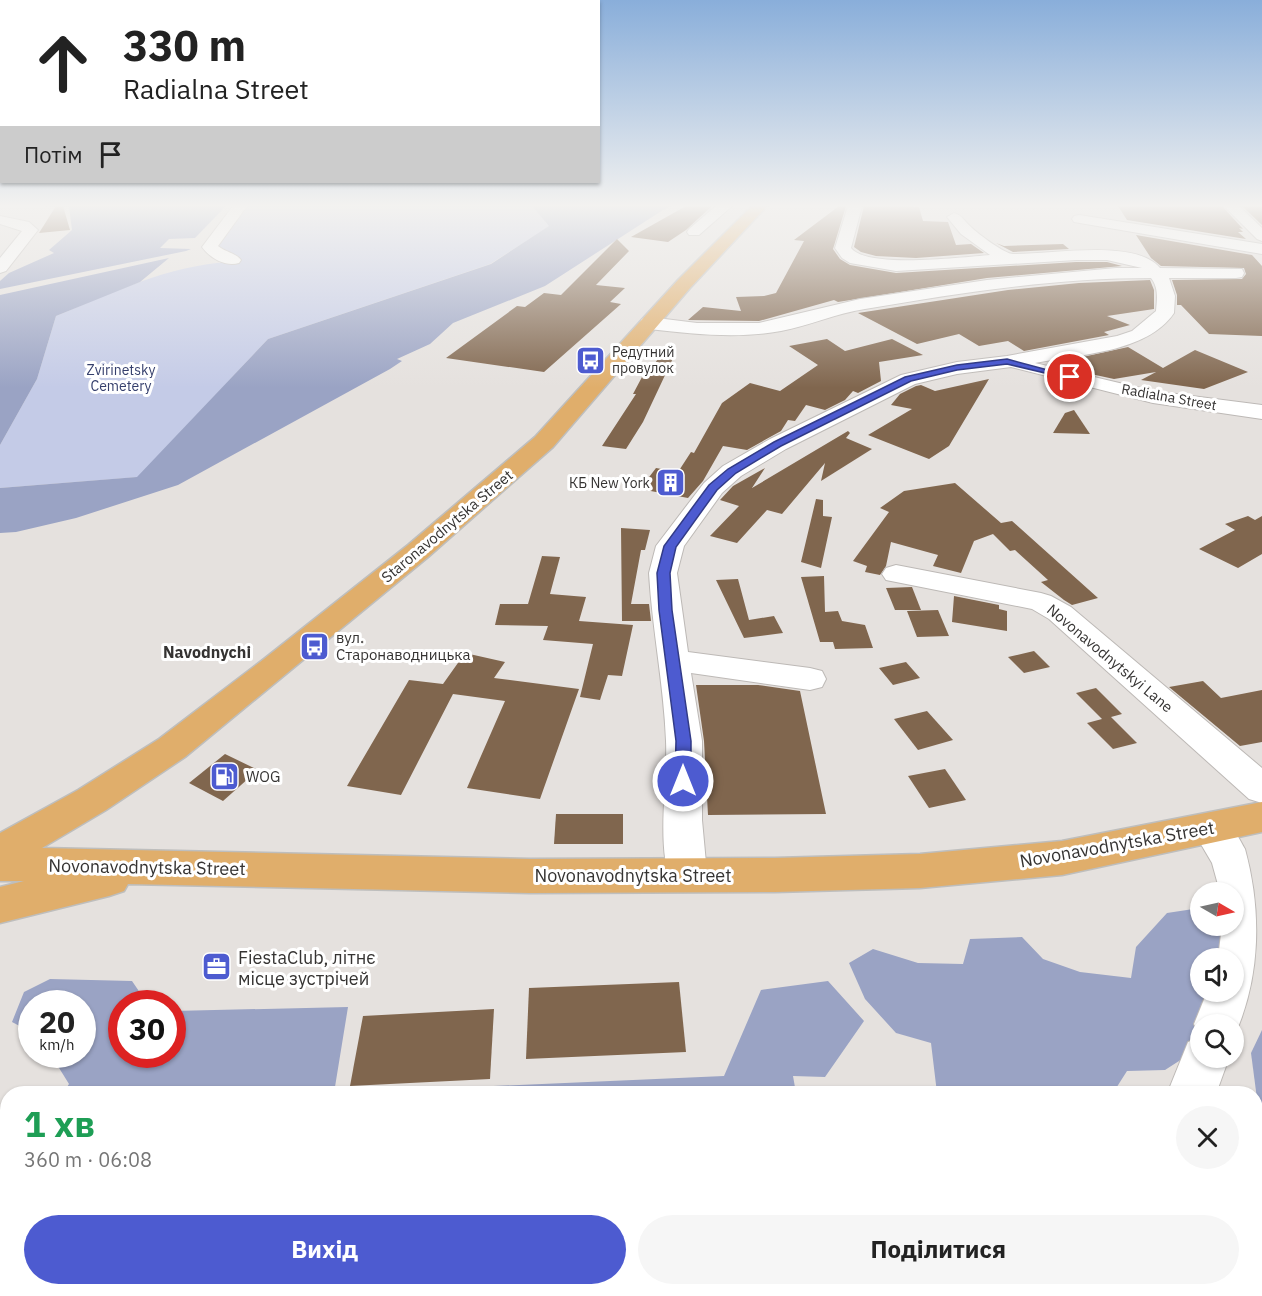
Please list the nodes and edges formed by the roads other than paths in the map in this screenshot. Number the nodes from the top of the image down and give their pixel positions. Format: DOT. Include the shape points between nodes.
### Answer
graph roads {
  1 [pos="703,266"];
  2 [pos="1148,266"];
  3 [pos="1154,272"];
  4 [pos="1236,273"];
  5 [pos="649,323"];
  6 [pos="1007,362"];
  7 [pos="1262,412"];
  8 [pos="896,574"];
  9 [pos="673,660"];
  10 [pos="810,679"];
  11 [pos="1262,789"];
  12 [pos="92,800"];
  13 [pos="1262,817"];
  14 [pos="1211,829"];
  15 [pos="0,832"];
  16 [pos="0,853"];
  17 [pos="0,864"];
  18 [pos="182,867"];
  19 [pos="687,874"];
  20 [pos="0,904"];
  21 [pos="1240,948"];
  22 [pos="1201,1068"];
  23 [pos="1194,1086"];
  1 -- 5 [label="main road, Staronavodnytska Street"];
  2 -- 3 [label="street"];
  3 -- 4 [label="street"];
  3 -- 5 [label="street" via="987,285 860,304 759,329 697,329"];
  3 -- 6 [label="street" via="1163,282 1165,313 1139,335"];
  5 -- 12 [label="main road, Staronavodnytska Street" via="544,442 418,551 224,709"];
  6 -- 7 [label="street, Radialna Street" via="1154,397"];
  6 -- 9 [label="street" via="908,379 778,444 726,476 694,510 670,546 663,573"];
  8 -- 11 [label="street, Novonavodnytskyi Lane" via="1033,600 1050,607"];
  9 -- 10 [label="street"];
  9 -- 19 [label="street" via="684,741"];
  12 -- 15 [label="main road, Staronavodnytska Street"];
  12 -- 16 [label="main road, Staronavodnytska Street"];
  13 -- 14 [label="main road, Novonavodnytska Street"];
  14 -- 19 [label="main road, Novonavodnytska Street" via="1062,858 920,871"];
  14 -- 21 [label="street" via="1224,844 1241,888"];
  17 -- 18 [label="main road, Novonavodnytska Street"];
  18 -- 19 [label="main road, Novonavodnytska Street" via="530,876"];
  18 -- 20 [label="main road" via="81,884"];
  22 -- 23 [label="street"];
}
